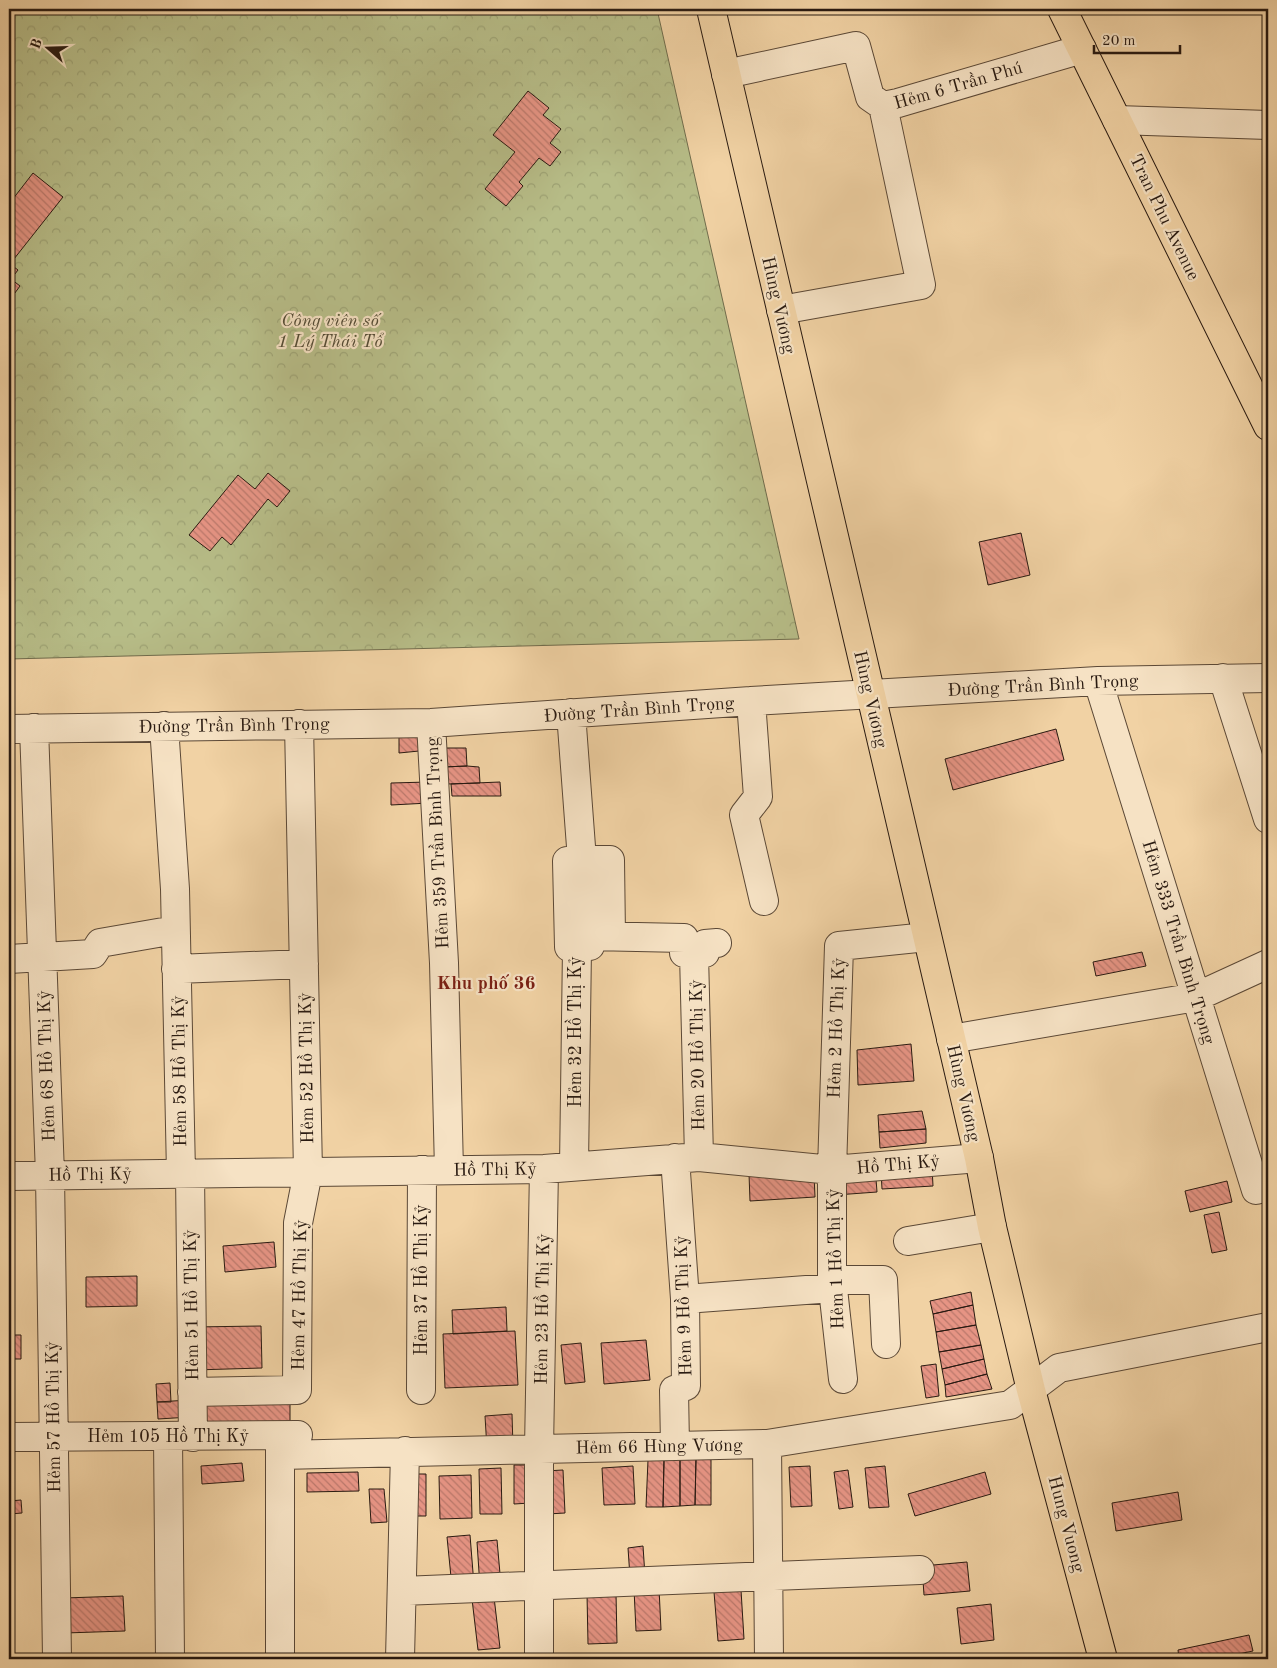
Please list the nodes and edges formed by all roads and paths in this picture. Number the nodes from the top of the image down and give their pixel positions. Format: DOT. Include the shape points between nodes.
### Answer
graph roads {
  1 [pos="711,9"];
  2 [pos="1062,9"];
  3 [pos="1082,49"];
  4 [pos="726,74"];
  5 [pos="883,106"];
  6 [pos="1117,120"];
  7 [pos="1268,125"];
  8 [pos="781,310"];
  9 [pos="1268,426"];
  10 [pos="1223,678"];
  11 [pos="1268,678"];
  12 [pos="1098,681"];
  13 [pos="870,695"];
  14 [pos="751,701"];
  15 [pos="571,713"];
  16 [pos="431,723"];
  17 [pos="299,724"];
  18 [pos="164,726"];
  19 [pos="21,728"];
  20 [pos="1268,819"];
  21 [pos="587,860"];
  22 [pos="764,901"];
  23 [pos="175,930"];
  24 [pos="927,937"];
  25 [pos="593,940"];
  26 [pos="42,957"];
  27 [pos="9,959"];
  28 [pos="304,964"];
  29 [pos="1268,964"];
  30 [pos="176,969"];
  31 [pos="1196,997"];
  32 [pos="951,1039"];
  33 [pos="687,1157"];
  34 [pos="979,1158"];
  35 [pos="574,1166"];
  36 [pos="544,1169"];
  37 [pos="422,1170"];
  38 [pos="449,1170"];
  39 [pos="832,1170"];
  40 [pos="308,1172"];
  41 [pos="185,1173"];
  42 [pos="50,1175"];
  43 [pos="9,1176"];
  44 [pos="1268,1187"];
  45 [pos="992,1227"];
  46 [pos="908,1241"];
  47 [pos="832,1284"];
  48 [pos="685,1298"];
  49 [pos="1268,1327"];
  50 [pos="886,1344"];
  51 [pos="843,1379"];
  52 [pos="421,1390"];
  53 [pos="1031,1390"];
  54 [pos="192,1392"];
  55 [pos="9,1437"];
  56 [pos="53,1437"];
  57 [pos="180,1437"];
  58 [pos="286,1442"];
  59 [pos="767,1444"];
  60 [pos="675,1446"];
  61 [pos="539,1449"];
  62 [pos="405,1451"];
  63 [pos="920,1570"];
  64 [pos="769,1576"];
  65 [pos="539,1586"];
  66 [pos="402,1591"];
  67 [pos="56,1659"];
  68 [pos="170,1659"];
  69 [pos="280,1659"];
  70 [pos="400,1659"];
  71 [pos="538,1659"];
  72 [pos="769,1659"];
  73 [pos="1103,1659"];
  1 -- 4 [label="main road, Hùng Vương"];
  2 -- 3 [label="main road, Tran Phu Avenue"];
  3 -- 5 [label="street, Hẻm 6 Trần Phú"];
  3 -- 6 [label="main road, Tran Phu Avenue"];
  4 -- 5 [label="street, Hẻm 6 Trần Phú" via="856,46 870,97"];
  4 -- 8 [label="main road, Hùng Vương"];
  5 -- 8 [label="street" via="921,284"];
  6 -- 7 [label="street"];
  6 -- 9 [label="main road, Tran Phu Avenue"];
  8 -- 13 [label="main road, Hùng Vương"];
  10 -- 11 [label="street, Đường Trần Bình Trọng"];
  10 -- 12 [label="street, Đường Trần Bình Trọng"];
  10 -- 20 [label="street"];
  12 -- 13 [label="street, Đường Trần Bình Trọng"];
  12 -- 31 [label="street, Hẻm 333 Trần Bình Trọng"];
  13 -- 14 [label="street, Đường Trần Bình Trọng"];
  13 -- 24 [label="main road, Hùng Vương"];
  14 -- 15 [label="street, Đường Trần Bình Trọng"];
  14 -- 22 [label="street" via="758,797 744,816"];
  15 -- 16 [label="street, Đường Trần Bình Trọng"];
  15 -- 21 [label="street"];
  16 -- 17 [label="street, Đường Trần Bình Trọng"];
  16 -- 38 [label="street, Hẻm 359 Trần Bình Trọng" via="444,963"];
  17 -- 18 [label="street, Đường Trần Bình Trọng"];
  17 -- 28 [label="street, Hẻm 52 Hồ Thị Kỷ"];
  18 -- 19 [label="street, Đường Trần Bình Trọng"];
  18 -- 23 [label="street, Hẻm 58 Hồ Thị Kỷ"];
  19 -- 26 [label="street, Hẻm 68 Hồ Thị Kỷ"];
  21 -- 25 [label="street" via="610,860"];
  21 -- 25 [label="street, Hẻm 32 Hồ Thị Kỷ" via="567,861 569,947"];
  23 -- 26 [label="street" via="100,943 93,954"];
  23 -- 30 [label="street, Hẻm 58 Hồ Thị Kỷ"];
  24 -- 32 [label="main road, Hùng Vương"];
  24 -- 39 [label="street, Hẻm 2 Hồ Thị Kỷ" via="839,946"];
  25 -- 33 [label="street, Hẻm 20 Hồ Thị Kỷ" via="684,938 684,954 706,948"];
  25 -- 35 [label="street, Hẻm 32 Hồ Thị Kỷ"];
  26 -- 27 [label="street"];
  26 -- 42 [label="street, Hẻm 68 Hồ Thị Kỷ"];
  28 -- 30 [label="street"];
  28 -- 40 [label="street, Hẻm 52 Hồ Thị Kỷ"];
  29 -- 31 [label="street"];
  30 -- 41 [label="street, Hẻm 58 Hồ Thị Kỷ"];
  31 -- 32 [label="street"];
  31 -- 44 [label="street, Hẻm 333 Trần Bình Trọng" via="1256,1190"];
  32 -- 34 [label="main road, Hùng Vương"];
  33 -- 35 [label="street, Hồ Thị Kỷ"];
  33 -- 39 [label="street, Hồ Thị Kỷ"];
  33 -- 48 [label="street, Hẻm 9 Hồ Thị Kỷ"];
  34 -- 39 [label="street, Hồ Thị Kỷ"];
  34 -- 45 [label="main road, Hùng Vương"];
  35 -- 36 [label="street, Hồ Thị Kỷ"];
  36 -- 38 [label="street, Hồ Thị Kỷ"];
  36 -- 61 [label="street, Hẻm 23 Hồ Thị Kỷ"];
  37 -- 38 [label="street, Hồ Thị Kỷ"];
  37 -- 40 [label="street, Hồ Thị Kỷ"];
  37 -- 52 [label="street, Hẻm 37 Hồ Thị Kỷ"];
  39 -- 47 [label="street, Hẻm 1 Hồ Thị Kỷ"];
  40 -- 41 [label="street, Hồ Thị Kỷ"];
  40 -- 54 [label="street, Hẻm 47 Hồ Thị Kỷ" via="298,1222 297,1390"];
  41 -- 42 [label="street, Hồ Thị Kỷ"];
  41 -- 54 [label="street, Hẻm 51 Hồ Thị Kỷ"];
  42 -- 43 [label="street, Hồ Thị Kỷ"];
  42 -- 56 [label="street, Hẻm 57 Hồ Thị Kỷ"];
  45 -- 46 [label="street"];
  45 -- 53 [label="main road, Hùng Vương"];
  47 -- 48 [label="street"];
  47 -- 50 [label="street" via="883,1280"];
  47 -- 51 [label="street, Hẻm 1 Hồ Thị Kỷ"];
  48 -- 60 [label="street, Hẻm 9 Hồ Thị Kỷ" via="686,1386 674,1390"];
  49 -- 53 [label="street, Hẻm 66 Hùng Vương" via="1060,1368"];
  53 -- 59 [label="street, Hẻm 66 Hùng Vương" via="1010,1405"];
  53 -- 73 [label="main road, Hung Vuong"];
  54 -- 57 [label="street, Hẻm 51 Hồ Thị Kỷ"];
  55 -- 56 [label="street, Hẻm 105 Hồ Thị Kỷ"];
  56 -- 57 [label="street, Hẻm 105 Hồ Thị Kỷ"];
  56 -- 67 [label="street, Hẻm 57 Hồ Thị Kỷ"];
  57 -- 58 [label="street, Hẻm 105 Hồ Thị Kỷ"];
  57 -- 68 [label="street, Hẻm 51 Hồ Thị Kỷ"];
  58 -- 62 [label="street, Hẻm 66 Hùng Vương"];
  58 -- 69 [label="street"];
  59 -- 60 [label="street, Hẻm 66 Hùng Vương"];
  59 -- 64 [label="street"];
  60 -- 61 [label="street, Hẻm 66 Hùng Vương"];
  61 -- 62 [label="street, Hẻm 66 Hùng Vương"];
  61 -- 65 [label="street, Hẻm 23 Hồ Thị Kỷ"];
  62 -- 66 [label="street"];
  63 -- 64 [label="street"];
  64 -- 65 [label="street"];
  64 -- 72 [label="street"];
  65 -- 66 [label="street"];
  65 -- 71 [label="street, Hẻm 23 Hồ Thị Kỷ"];
  66 -- 70 [label="street"];
}
